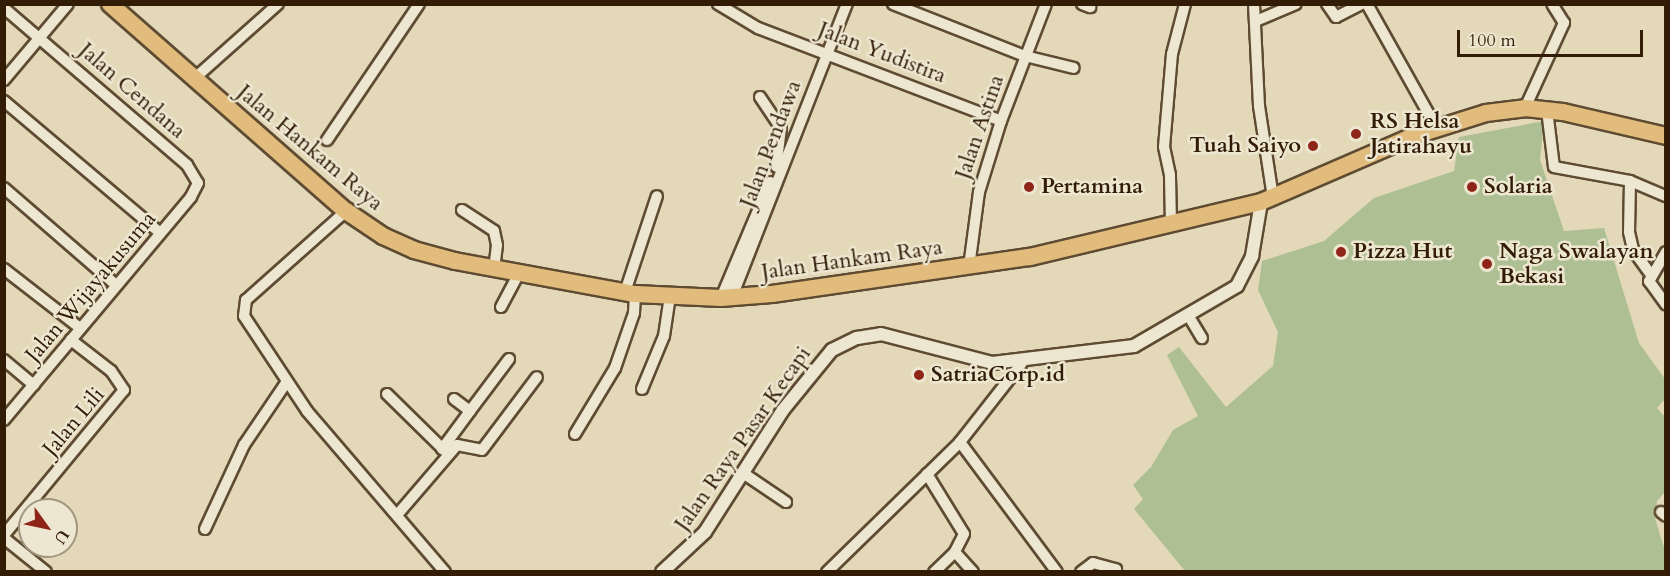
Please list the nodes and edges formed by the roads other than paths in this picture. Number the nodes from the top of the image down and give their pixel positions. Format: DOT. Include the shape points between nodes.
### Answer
graph roads {
  1 [pos="110,4"];
  2 [pos="278,4"];
  3 [pos="419,4"];
  4 [pos="717,4"];
  5 [pos="847,4"];
  6 [pos="893,4"];
  7 [pos="1046,4"];
  8 [pos="1185,4"];
  9 [pos="1254,4"];
  10 [pos="1296,4"];
  11 [pos="1327,4"];
  12 [pos="1361,4"];
  13 [pos="1367,4"];
  14 [pos="1552,4"];
  15 [pos="67,6"];
  16 [pos="4,8"];
  17 [pos="1256,21"];
  18 [pos="41,38"];
  19 [pos="828,54"];
  20 [pos="1025,56"];
  21 [pos="1074,68"];
  22 [pos="195,78"];
  23 [pos="4,80"];
  24 [pos="760,97"];
  25 [pos="4,101"];
  26 [pos="1525,108"];
  27 [pos="1547,111"];
  28 [pos="1001,121"];
  29 [pos="1436,127"];
  30 [pos="1665,136"];
  31 [pos="327,140"];
  32 [pos="196,175"];
  33 [pos="1630,181"];
  34 [pos="4,188"];
  35 [pos="657,196"];
  36 [pos="1665,196"];
  37 [pos="1259,207"];
  38 [pos="462,210"];
  39 [pos="346,211"];
  40 [pos="1171,224"];
  41 [pos="160,233"];
  42 [pos="1665,252"];
  43 [pos="969,267"];
  44 [pos="4,269"];
  45 [pos="494,269"];
  46 [pos="519,273"];
  47 [pos="1650,273"];
  48 [pos="116,285"];
  49 [pos="630,293"];
  50 [pos="670,296"];
  51 [pos="726,297"];
  52 [pos="1665,304"];
  53 [pos="501,307"];
  54 [pos="1188,315"];
  55 [pos="80,328"];
  56 [pos="1202,338"];
  57 [pos="71,340"];
  58 [pos="509,359"];
  59 [pos="4,360"];
  60 [pos="1022,363"];
  61 [pos="537,377"];
  62 [pos="286,383"];
  63 [pos="34,385"];
  64 [pos="642,389"];
  65 [pos="387,394"];
  66 [pos="454,399"];
  67 [pos="470,411"];
  68 [pos="4,420"];
  69 [pos="575,434"];
  70 [pos="960,442"];
  71 [pos="445,452"];
  72 [pos="743,473"];
  73 [pos="927,474"];
  74 [pos="786,502"];
  75 [pos="397,515"];
  76 [pos="205,529"];
  77 [pos="4,536"];
  78 [pos="956,552"];
  79 [pos="1116,569"];
  80 [pos="46,572"];
  81 [pos="446,572"];
  82 [pos="662,572"];
  83 [pos="827,572"];
  84 [pos="934,572"];
  85 [pos="973,572"];
  86 [pos="1057,572"];
  87 [pos="1081,572"];
  1 -- 22 [label="main road, Jalan Hankam Raya"];
  2 -- 22 [label="street"];
  3 -- 31 [label="street"];
  4 -- 19 [label="street, Jalan Yudistira" via="758,28"];
  5 -- 19 [label="street, Jalan Pendawa"];
  6 -- 20 [label="street"];
  7 -- 20 [label="street, Jalan Astina"];
  8 -- 40 [label="street" via="1172,54 1164,147 1170,175"];
  9 -- 17 [label="street"];
  10 -- 17 [label="street"];
  11 -- 12 [label="street" via="1336,17"];
  13 -- 29 [label="street"];
  14 -- 26 [label="street" via="1564,23"];
  15 -- 18 [label="street"];
  16 -- 18 [label="street, Jalan Cendana"];
  17 -- 37 [label="street"];
  18 -- 23 [label="street"];
  18 -- 32 [label="street, Jalan Cendana"];
  19 -- 28 [label="street, Jalan Yudistira"];
  19 -- 51 [label="street, Jalan Pendawa"];
  20 -- 21 [label="street"];
  20 -- 28 [label="street, Jalan Astina"];
  22 -- 39 [label="main road, Jalan Hankam Raya"];
  24 -- 51 [label="street" via="778,119 780,158"];
  25 -- 41 [label="street"];
  26 -- 27 [label="main road, Jalan Hankam Raya"];
  26 -- 29 [label="main road, Jalan Hankam Raya" via="1486,112"];
  27 -- 30 [label="main road, Jalan Hankam Raya"];
  27 -- 33 [label="street" via="1554,167"];
  28 -- 43 [label="street, Jalan Astina" via="977,200"];
  29 -- 37 [label="main road, Jalan Hankam Raya"];
  32 -- 41 [label="street, Jalan Wijayakusuma" via="197,188"];
  33 -- 36 [label="street"];
  33 -- 47 [label="street" via="1629,232 1633,250"];
  34 -- 48 [label="street"];
  35 -- 49 [label="street"];
  37 -- 40 [label="main road, Jalan Hankam Raya"];
  37 -- 54 [label="street, Jalan Raya Pasar Kecapi" via="1251,256 1237,286"];
  38 -- 45 [label="street" via="495,231"];
  39 -- 45 [label="main road, Jalan Hankam Raya" via="401,245"];
  39 -- 62 [label="street" via="246,300 244,316 250,330"];
  40 -- 43 [label="main road, Jalan Hankam Raya"];
  41 -- 48 [label="street, Jalan Wijayakusuma"];
  42 -- 47 [label="street"];
  43 -- 51 [label="main road, Jalan Hankam Raya"];
  44 -- 55 [label="street"];
  45 -- 46 [label="main road, Jalan Hankam Raya"];
  46 -- 49 [label="main road, Jalan Hankam Raya"];
  46 -- 53 [label="street"];
  47 -- 52 [label="street" via="1651,288"];
  48 -- 55 [label="street, Jalan Wijayakusuma"];
  49 -- 50 [label="main road, Jalan Hankam Raya"];
  49 -- 69 [label="street" via="634,313 615,368"];
  50 -- 51 [label="main road, Jalan Hankam Raya"];
  50 -- 64 [label="street" via="664,336"];
  54 -- 56 [label="street"];
  54 -- 60 [label="street, Jalan Raya Pasar Kecapi" via="1134,346"];
  55 -- 57 [label="street, Jalan Wijayakusuma"];
  57 -- 63 [label="street, Jalan Wijayakusuma"];
  57 -- 77 [label="street, Jalan Lili" via="111,371 124,390"];
  58 -- 67 [label="street"];
  59 -- 63 [label="street"];
  60 -- 70 [label="street"];
  60 -- 72 [label="street, Jalan Raya Pasar Kecapi" via="992,363 881,334 857,338 832,350 811,373"];
  61 -- 71 [label="street" via="482,450 457,445"];
  62 -- 75 [label="street"];
  62 -- 76 [label="street" via="244,444"];
  63 -- 68 [label="street, Jalan Wijayakusuma"];
  65 -- 71 [label="street"];
  66 -- 67 [label="street"];
  67 -- 71 [label="street"];
  70 -- 73 [label="street"];
  70 -- 86 [label="street"];
  71 -- 75 [label="street"];
  72 -- 74 [label="street"];
  72 -- 82 [label="street, Jalan Raya Pasar Kecapi" via="705,532"];
  73 -- 78 [label="street" via="962,528 964,534"];
  73 -- 83 [label="street"];
  75 -- 81 [label="street"];
  77 -- 80 [label="street"];
  78 -- 84 [label="street"];
  78 -- 85 [label="street"];
  79 -- 87 [label="street" via="1093,563"];
}
